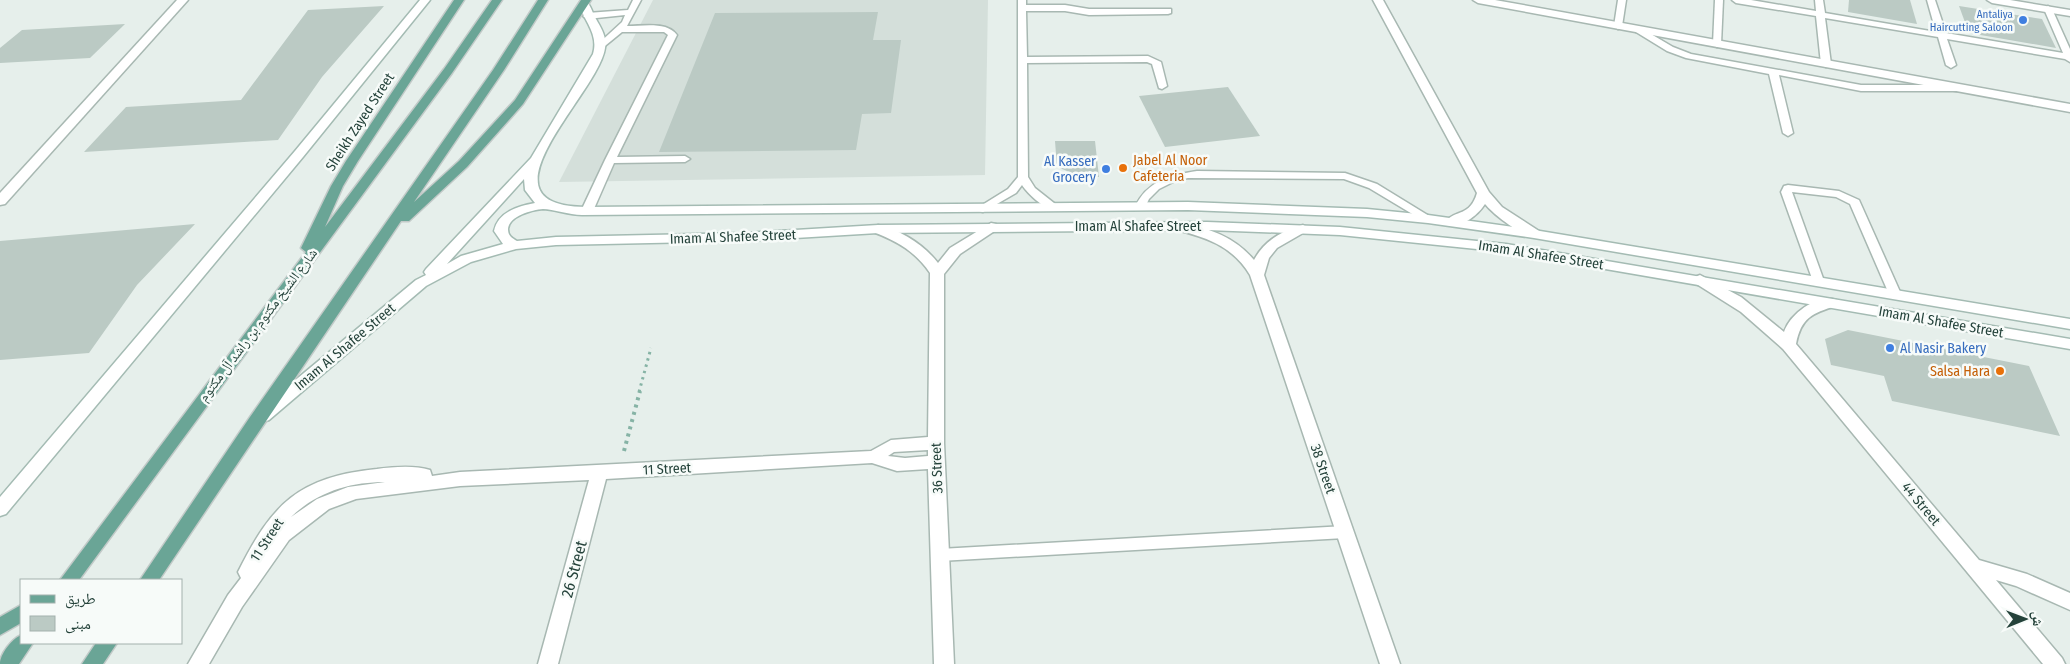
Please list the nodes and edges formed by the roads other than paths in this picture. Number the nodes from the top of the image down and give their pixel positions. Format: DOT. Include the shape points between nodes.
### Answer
graph roads {
  1 [pos="183,0"];
  2 [pos="426,0"];
  3 [pos="459,0"];
  4 [pos="497,0"];
  5 [pos="543,0"];
  6 [pos="638,0"];
  7 [pos="1378,0"];
  8 [pos="1482,0"];
  9 [pos="1622,0"];
  10 [pos="1719,0"];
  11 [pos="1736,0"];
  12 [pos="1819,0"];
  13 [pos="1931,0"];
  14 [pos="1992,0"];
  15 [pos="1022,4"];
  16 [pos="586,7"];
  17 [pos="2048,9"];
  18 [pos="1168,11"];
  19 [pos="632,12"];
  20 [pos="2070,12"];
  21 [pos="1821,14"];
  22 [pos="1618,26"];
  23 [pos="620,29"];
  24 [pos="1639,30"];
  25 [pos="1942,35"];
  26 [pos="1717,44"];
  27 [pos="600,47"];
  28 [pos="2070,58"];
  29 [pos="1022,60"];
  30 [pos="1826,64"];
  31 [pos="1951,65"];
  32 [pos="1773,72"];
  33 [pos="1162,86"];
  34 [pos="1957,88"];
  35 [pos="2070,108"];
  36 [pos="1788,133"];
  37 [pos="685,159"];
  38 [pos="536,160"];
  39 [pos="610,160"];
  40 [pos="1023,177"];
  41 [pos="1482,193"];
  42 [pos="0,201"];
  43 [pos="546,204"];
  44 [pos="1140,206"];
  45 [pos="1054,207"];
  46 [pos="983,208"];
  47 [pos="587,211"];
  48 [pos="1428,219"];
  49 [pos="1452,222"];
  50 [pos="1176,226"];
  51 [pos="991,227"];
  52 [pos="878,229"];
  53 [pos="1303,229"];
  54 [pos="387,233"];
  55 [pos="1534,234"];
  56 [pos="515,245"];
  57 [pos="300,268"];
  58 [pos="937,272"];
  59 [pos="1257,275"];
  60 [pos="1700,280"];
  61 [pos="1818,281"];
  62 [pos="421,283"];
  63 [pos="1895,294"];
  64 [pos="1831,303"];
  65 [pos="2070,324"];
  66 [pos="2070,344"];
  67 [pos="1788,345"];
  68 [pos="256,421"];
  69 [pos="936,443"];
  70 [pos="874,456"];
  71 [pos="937,462"];
  72 [pos="600,474"];
  73 [pos="0,510"];
  74 [pos="1345,532"];
  75 [pos="940,555"];
  76 [pos="1973,566"];
  77 [pos="70,579"];
  78 [pos="150,579"];
  79 [pos="2070,602"];
  80 [pos="20,614"];
  81 [pos="0,627"];
  82 [pos="22,644"];
  83 [pos="105,644"];
  84 [pos="7,664"];
  85 [pos="92,664"];
  86 [pos="198,664"];
  87 [pos="548,664"];
  88 [pos="944,664"];
  89 [pos="1390,664"];
  90 [pos="2055,664"];
  1 -- 42 [label="street"];
  2 -- 73 [label="street"];
  3 -- 57 [label="main road, Sheikh Zayed Street" via="352,161"];
  4 -- 57 [label="main road, شارع الشيخ مكتوم بن راشد آل مكتوم" via="448,71"];
  5 -- 54 [label="main road"];
  6 -- 19 [label="lane"];
  7 -- 41 [label="street"];
  8 -- 22 [label="street"];
  9 -- 22 [label="lane"];
  10 -- 26 [label="lane"];
  11 -- 21 [label="lane"];
  12 -- 21 [label="lane"];
  13 -- 25 [label="lane"];
  14 -- 17 [label="street"];
  15 -- 18 [label="lane" via="1089,12"];
  15 -- 29 [label="lane"];
  16 -- 19 [label="lane"];
  16 -- 27 [label="street" via="599,33"];
  16 -- 54 [label="main road" via="519,102 490,136"];
  17 -- 20 [label="street"];
  17 -- 28 [label="lane"];
  19 -- 23 [label="lane"];
  21 -- 25 [label="lane"];
  21 -- 30 [label="lane"];
  22 -- 24 [label="street"];
  23 -- 27 [label="lane"];
  23 -- 39 [label="lane" via="664,29 673,35"];
  24 -- 26 [label="street"];
  24 -- 32 [label="lane" via="1688,56"];
  25 -- 28 [label="lane"];
  25 -- 31 [label="lane"];
  26 -- 30 [label="street"];
  27 -- 38 [label="street"];
  29 -- 33 [label="lane" via="1148,59 1156,62"];
  29 -- 40 [label="lane"];
  30 -- 34 [label="street"];
  32 -- 34 [label="lane" via="1861,88"];
  32 -- 36 [label="lane"];
  34 -- 35 [label="street"];
  37 -- 39 [label="lane"];
  38 -- 43 [label="street" via="530,184 535,195"];
  38 -- 62 [label="street"];
  39 -- 47 [label="lane"];
  40 -- 45 [label="lane" via="1031,190"];
  40 -- 46 [label="lane" via="1004,198"];
  41 -- 49 [label="street" via="1482,200 1471,213"];
  41 -- 55 [label="street" via="1497,210"];
  43 -- 47 [label="street, Imam Al Shafee Street"];
  43 -- 56 [label="street" via="522,210 504,222 501,236"];
  44 -- 45 [label="street, Imam Al Shafee Street"];
  44 -- 48 [label="street, Imam Al Shafee Street" via="1287,209"];
  44 -- 48 [label="lane" via="1150,190 1183,176 1335,175 1364,182"];
  45 -- 46 [label="street, Imam Al Shafee Street"];
  46 -- 47 [label="street, Imam Al Shafee Street"];
  48 -- 49 [label="street, Imam Al Shafee Street"];
  49 -- 55 [label="street, Imam Al Shafee Street"];
  50 -- 51 [label="street, Imam Al Shafee Street"];
  50 -- 53 [label="street, Imam Al Shafee Street"];
  50 -- 59 [label="street, 38 Street" via="1217,237 1234,247 1244,255"];
  51 -- 52 [label="street, Imam Al Shafee Street"];
  51 -- 58 [label="street" via="955,251"];
  52 -- 56 [label="street, Imam Al Shafee Street"];
  52 -- 58 [label="street" via="920,250"];
  53 -- 59 [label="street" via="1267,249 1258,265"];
  53 -- 60 [label="street, Imam Al Shafee Street" via="1450,241"];
  54 -- 68 [label="main road"];
  55 -- 61 [label="street, Imam Al Shafee Street"];
  56 -- 62 [label="street, Imam Al Shafee Street" via="466,259"];
  57 -- 77 [label="main road, شارع الشيخ مكتوم بن راشد آل مكتوم"];
  58 -- 69 [label="street, 36 Street"];
  59 -- 74 [label="street, 38 Street"];
  60 -- 64 [label="street, Imam Al Shafee Street"];
  60 -- 67 [label="street, 44 Street" via="1746,307"];
  61 -- 63 [label="street, Imam Al Shafee Street"];
  61 -- 63 [label="lane" via="1786,192 1788,188 1838,194 1855,202"];
  62 -- 68 [label="street, Imam Al Shafee Street"];
  63 -- 65 [label="street, Imam Al Shafee Street"];
  64 -- 66 [label="street, Imam Al Shafee Street"];
  64 -- 67 [label="street" via="1811,310 1797,320 1790,331"];
  67 -- 76 [label="street, 44 Street"];
  68 -- 78 [label="main road"];
  69 -- 70 [label="street, 11 Street" via="891,446"];
  69 -- 71 [label="street, 36 Street"];
  70 -- 71 [label="street, 11 Street" via="892,464"];
  70 -- 72 [label="street, 11 Street"];
  71 -- 75 [label="street, 36 Street"];
  72 -- 86 [label="street, 11 Street" via="460,479 354,492 323,504 301,518 283,536 235,601"];
  72 -- 87 [label="street, 26 Street"];
  74 -- 75 [label="lane"];
  74 -- 89 [label="street, 38 Street"];
  75 -- 88 [label="street, 36 Street"];
  76 -- 79 [label="street" via="2020,579"];
  76 -- 90 [label="street, 44 Street"];
  80 -- 81 [label="main road"];
  82 -- 84 [label="main road"];
  83 -- 85 [label="main road"];
}
